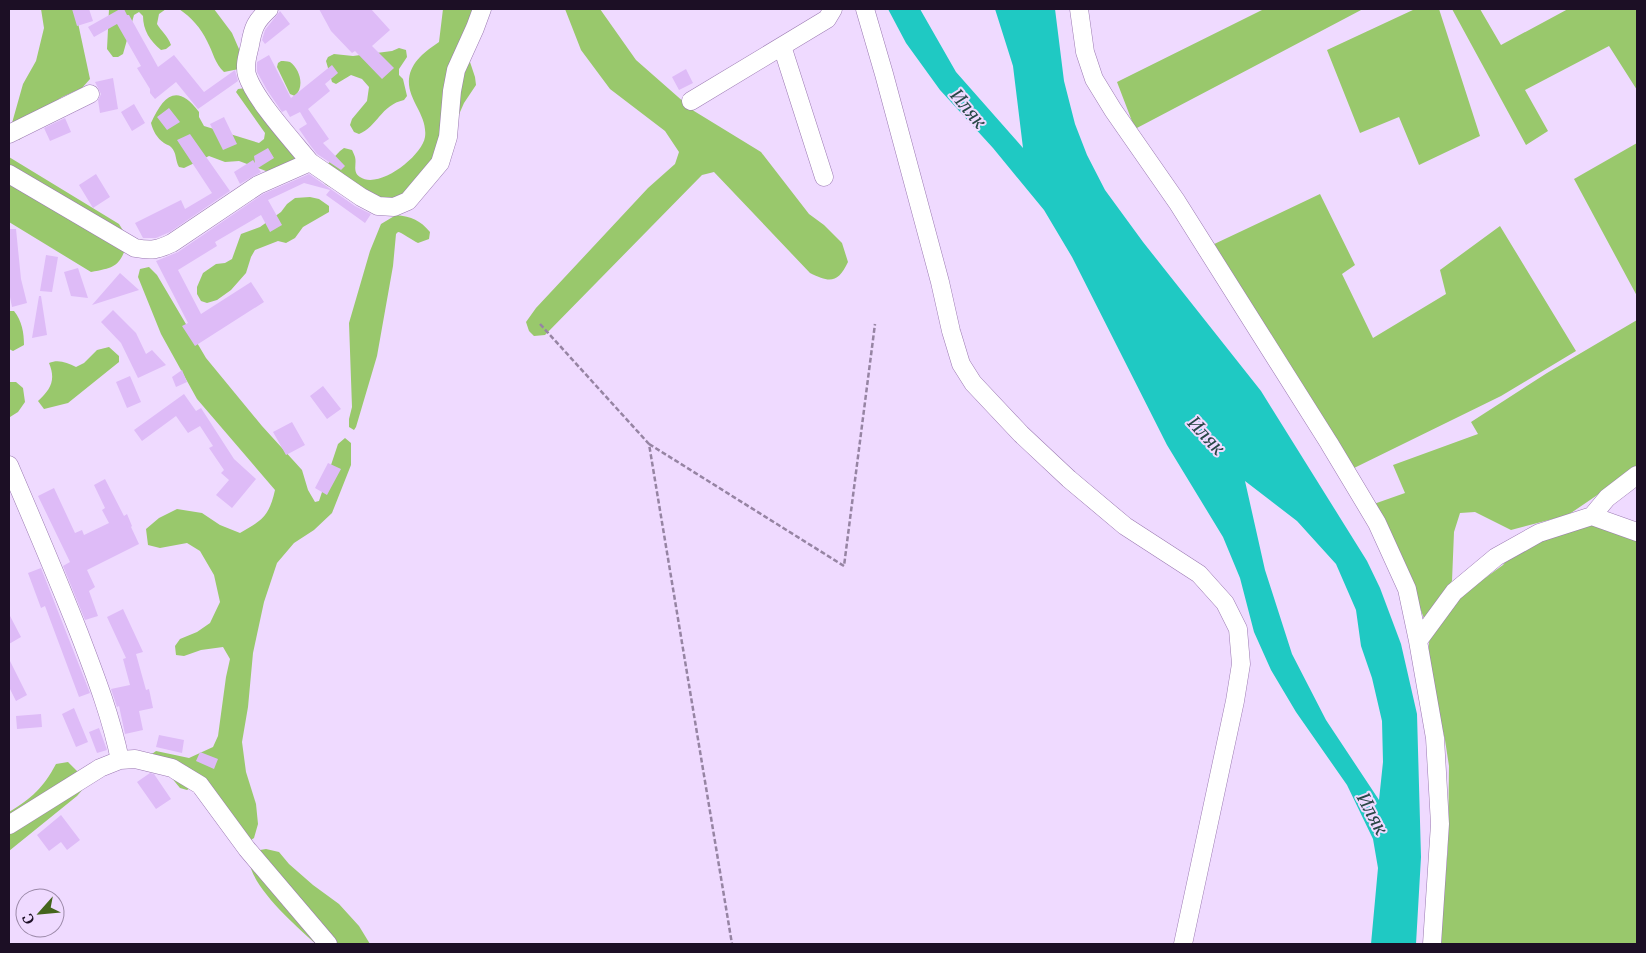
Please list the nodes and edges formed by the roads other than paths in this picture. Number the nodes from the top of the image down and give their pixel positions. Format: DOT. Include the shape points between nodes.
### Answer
graph roads {
  1 [pos="269,9"];
  2 [pos="482,9"];
  3 [pos="833,9"];
  4 [pos="865,9"];
  5 [pos="1079,9"];
  6 [pos="782,46"];
  7 [pos="90,94"];
  8 [pos="691,101"];
  9 [pos="9,134"];
  10 [pos="310,162"];
  11 [pos="9,174"];
  12 [pos="824,177"];
  13 [pos="9,465"];
  14 [pos="1637,475"];
  15 [pos="1592,516"];
  16 [pos="1637,532"];
  17 [pos="1418,641"];
  18 [pos="120,760"];
  19 [pos="9,825"];
  20 [pos="328,944"];
  21 [pos="1183,944"];
  22 [pos="1432,944"];
  1 -- 10 [label="street" via="258,18 253,28 247,74 264,104"];
  2 -- 10 [label="street" via="456,70 448,137 440,163 408,201 394,207 378,206"];
  3 -- 6 [label="street" via="827,19"];
  4 -- 21 [label="street" via="961,364 973,383 1069,479 1124,526 1199,574 1225,603 1238,629 1241,664 1236,701"];
  5 -- 17 [label="street" via="1085,52 1094,79 1231,287 1377,522 1407,589"];
  6 -- 8 [label="street"];
  6 -- 12 [label="street"];
  7 -- 9 [label="street"];
  10 -- 11 [label="street" via="258,185 157,250 135,248"];
  13 -- 18 [label="street" via="90,663 112,724"];
  14 -- 15 [label="street" via="1607,498"];
  15 -- 16 [label="street"];
  15 -- 17 [label="street" via="1539,534 1496,557 1454,592"];
  17 -- 22 [label="street" via="1434,738 1440,824"];
  18 -- 19 [label="street" via="100,768"];
  18 -- 20 [label="street" via="135,759 172,768 200,785 247,848"];
}
